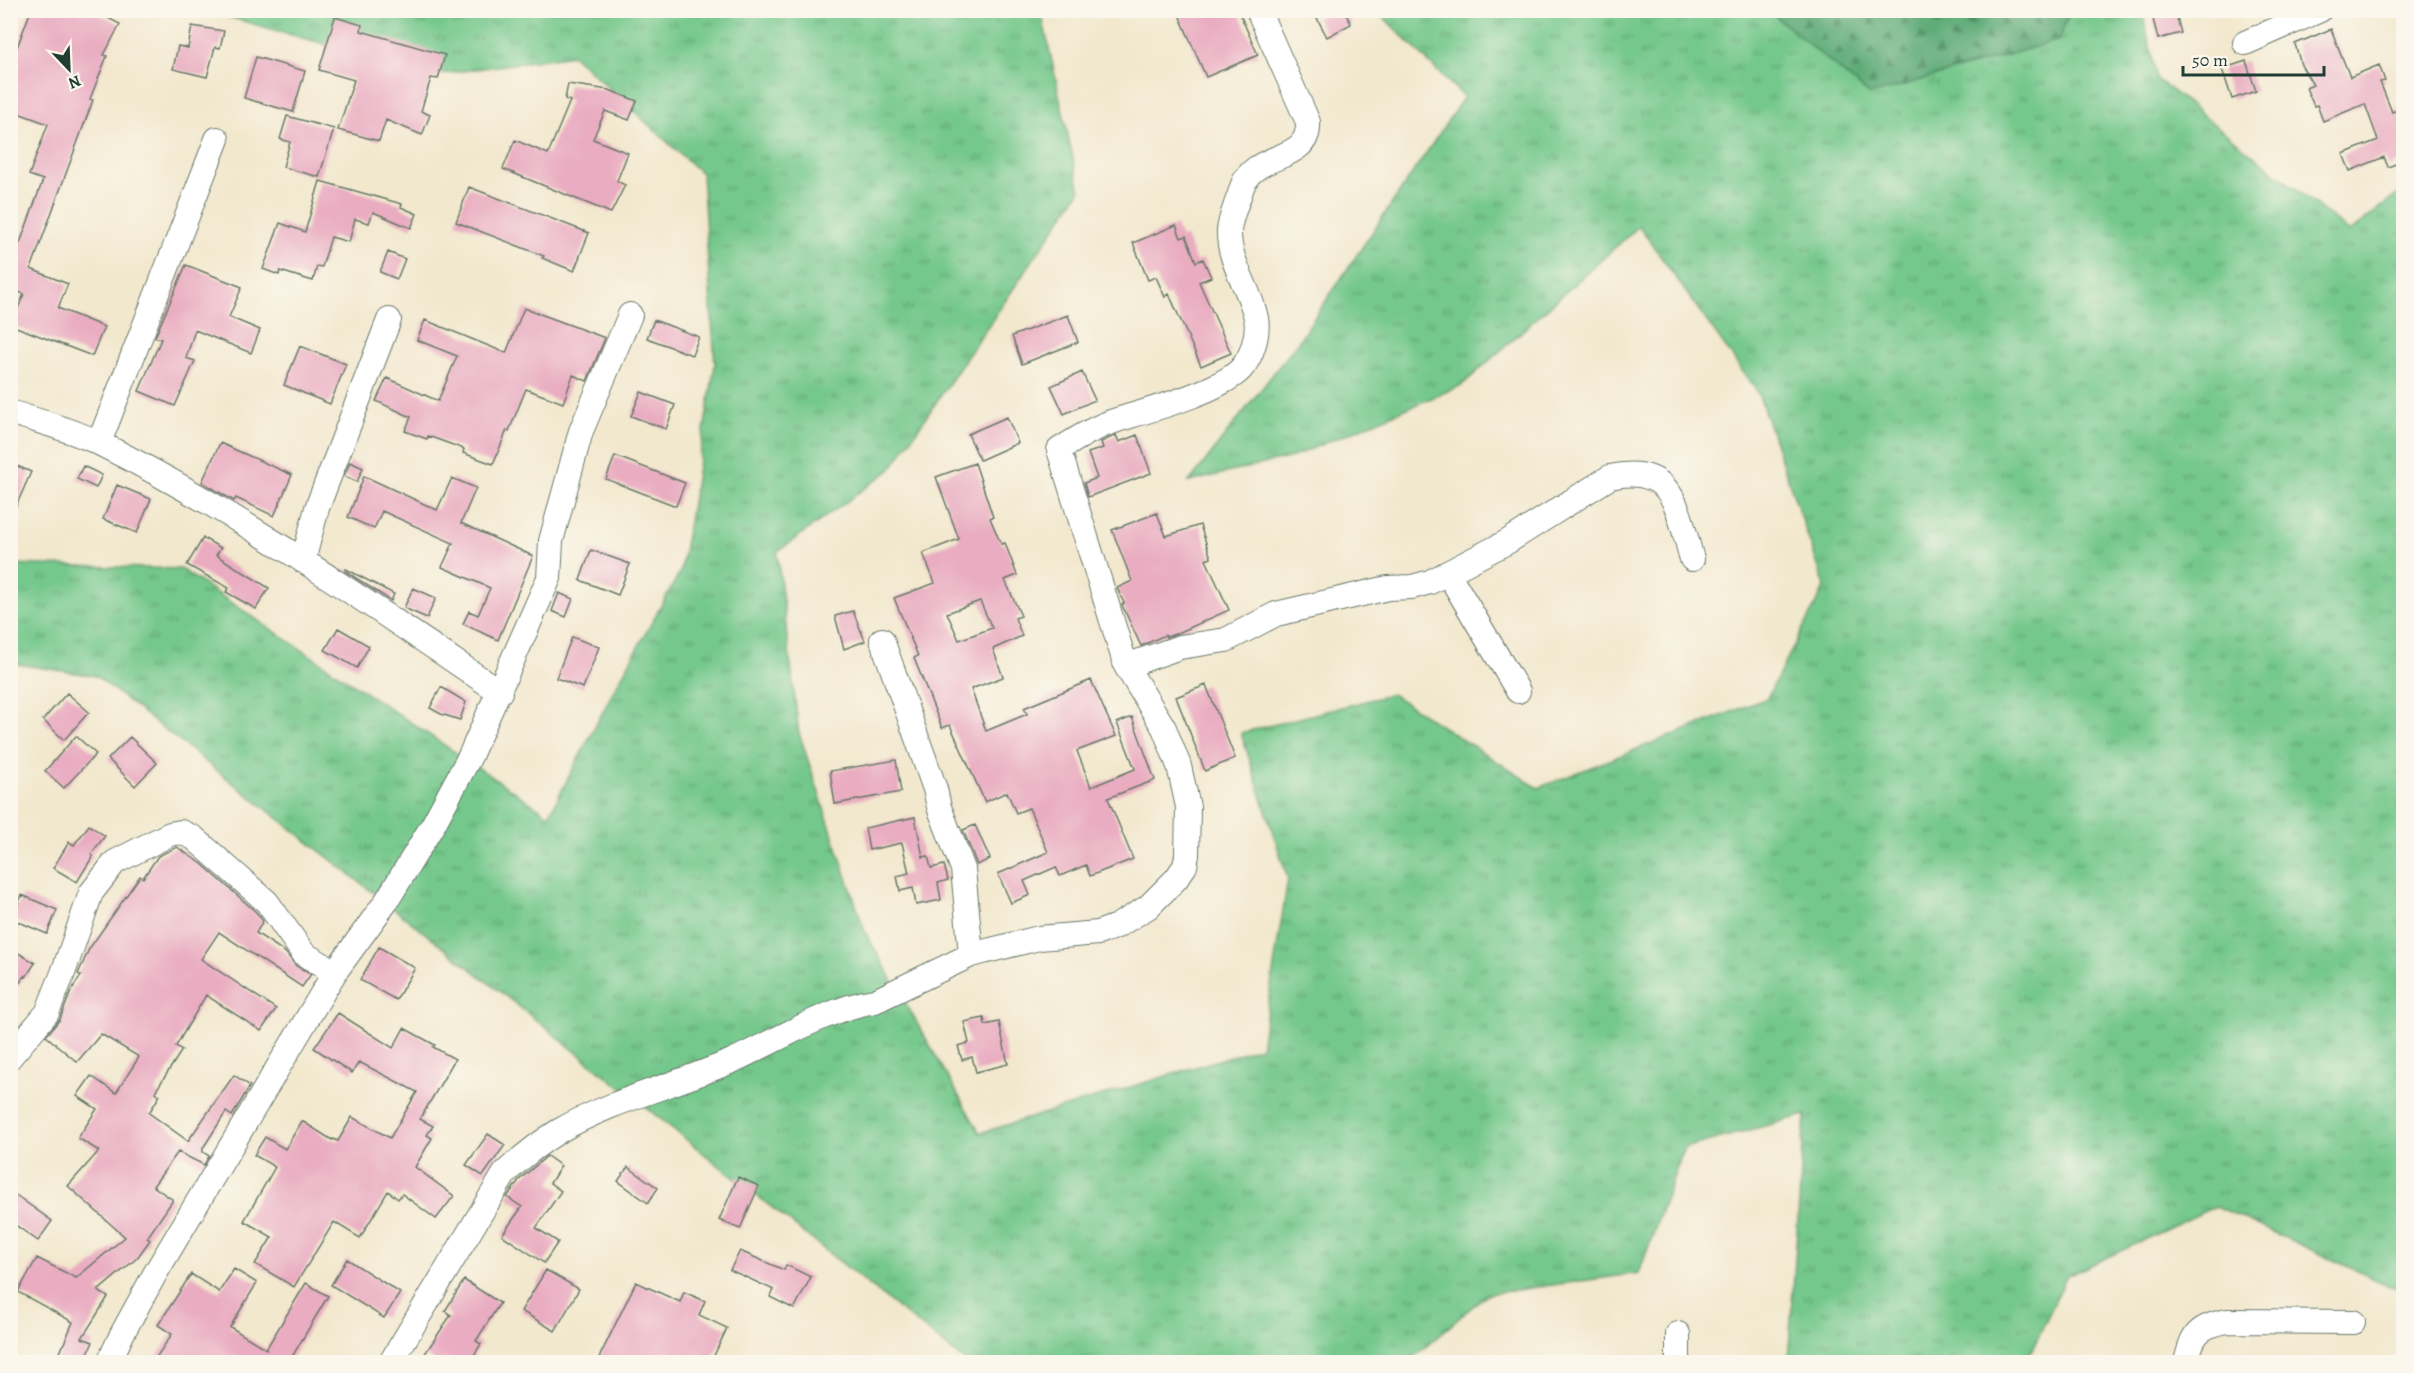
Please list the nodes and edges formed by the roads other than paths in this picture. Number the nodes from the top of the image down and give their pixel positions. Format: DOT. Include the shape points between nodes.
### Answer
graph roads {
  1 [pos="1258,10"];
  2 [pos="2320,10"];
  3 [pos="2245,43"];
  4 [pos="217,139"];
  5 [pos="630,315"];
  6 [pos="389,320"];
  7 [pos="10,412"];
  8 [pos="99,443"];
  9 [pos="1692,559"];
  10 [pos="303,561"];
  11 [pos="1448,573"];
  12 [pos="882,640"];
  13 [pos="1126,666"];
  14 [pos="1518,691"];
  15 [pos="500,692"];
  16 [pos="971,955"];
  17 [pos="335,972"];
  18 [pos="10,1057"];
  19 [pos="2353,1322"];
  20 [pos="1678,1334"];
  21 [pos="109,1362"];
  22 [pos="391,1362"];
  23 [pos="1678,1362"];
  24 [pos="2186,1362"];
  1 -- 13 [label="street" via="1308,122 1309,133 1293,151 1249,172 1229,228 1233,258 1254,306 1257,324 1253,346 1243,367 1221,383 1086,432 1059,450"];
  2 -- 3 [label="street"];
  4 -- 8 [label="street"];
  5 -- 15 [label="street" via="581,431 551,541 549,578"];
  6 -- 10 [label="street" via="317,508"];
  7 -- 8 [label="street"];
  8 -- 10 [label="street"];
  9 -- 11 [label="street" via="1676,507 1663,485 1653,477 1625,474 1610,477 1507,542"];
  10 -- 15 [label="street"];
  11 -- 13 [label="street" via="1412,587 1388,588 1276,614 1227,640 1180,647"];
  11 -- 14 [label="street"];
  12 -- 16 [label="street" via="963,869"];
  13 -- 16 [label="street" via="1164,728 1179,766 1188,807 1185,866 1148,907 1117,926 1098,933 1040,938"];
  15 -- 17 [label="street" via="434,824 386,902"];
  16 -- 22 [label="street" via="875,1001 861,1003 732,1061 597,1112 530,1150 505,1173"];
  17 -- 18 [label="street" via="304,954 267,902 194,838 181,832 170,834 115,862 91,893 47,1013"];
  17 -- 21 [label="street" via="156,1272"];
  19 -- 24 [label="street" via="2212,1324 2192,1340"];
  20 -- 23 [label="street"];
}
